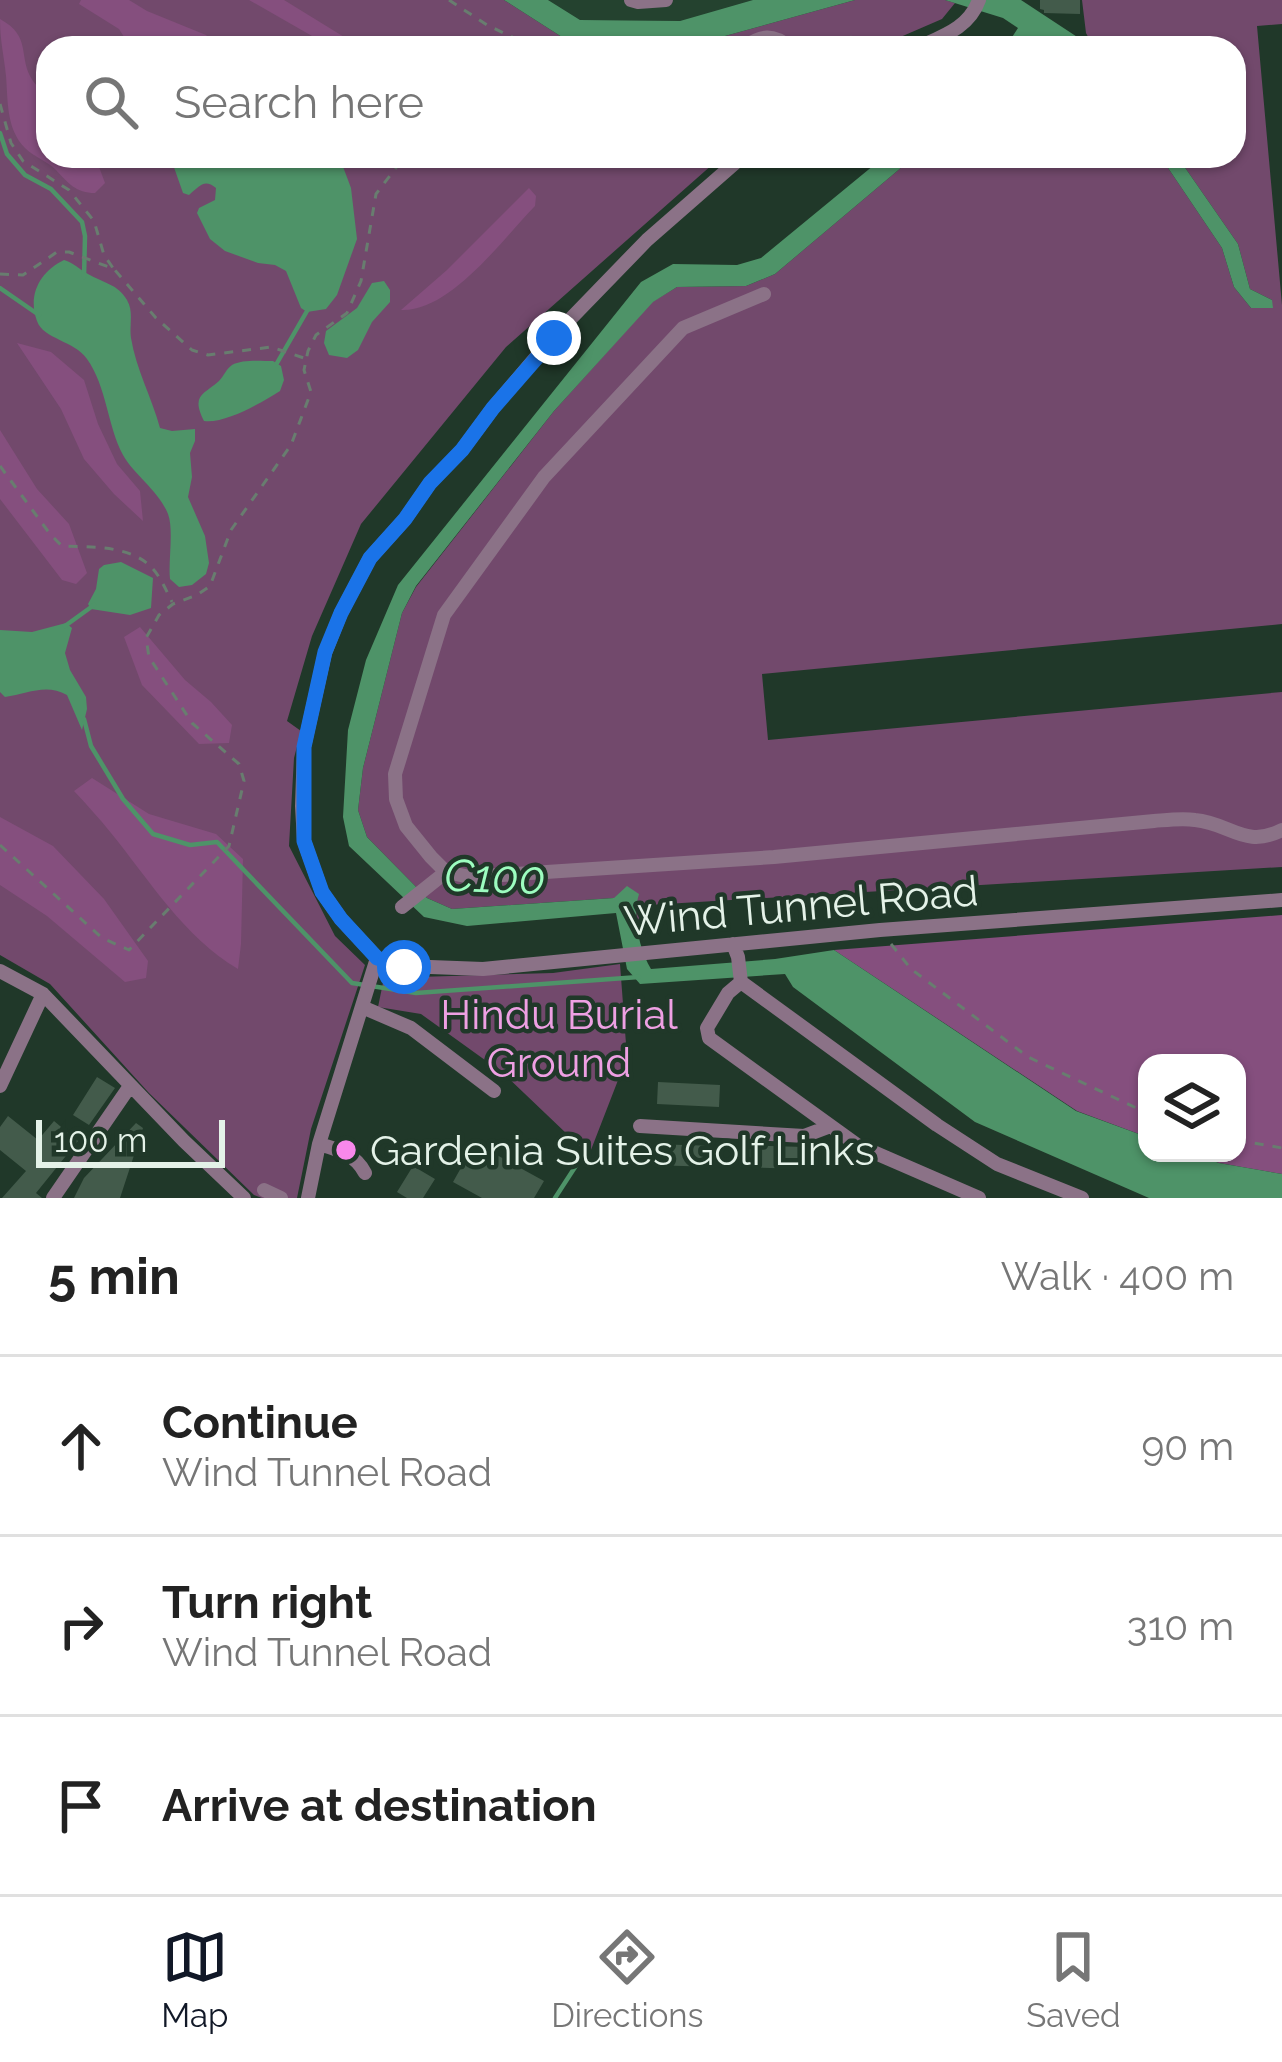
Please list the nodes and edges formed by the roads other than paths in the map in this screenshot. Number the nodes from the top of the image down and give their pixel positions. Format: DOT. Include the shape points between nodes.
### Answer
graph roads {
  1 [pos="631,0"];
  2 [pos="666,0"];
  3 [pos="977,7"];
  4 [pos="942,36"];
  5 [pos="729,168"];
  6 [pos="764,295"];
  7 [pos="1282,830"];
  8 [pos="446,872"];
  9 [pos="1282,900"];
  10 [pos="402,908"];
  11 [pos="736,951"];
  12 [pos="377,958"];
  13 [pos="0,971"];
  14 [pos="741,980"];
  15 [pos="367,993"];
  16 [pos="43,994"];
  17 [pos="0,1086"];
  18 [pos="130,1086"];
  19 [pos="494,1091"];
  20 [pos="640,1126"];
  21 [pos="828,1127"];
  22 [pos="319,1144"];
  23 [pos="365,1174"];
  24 [pos="264,1190"];
  25 [pos="53,1198"];
  26 [pos="244,1198"];
  27 [pos="281,1198"];
  28 [pos="308,1198"];
  29 [pos="979,1198"];
  30 [pos="1082,1198"];
  1 -- 2 [label="street"];
  3 -- 4 [label="street"];
  5 -- 12 [label="street" via="647,239 554,338 370,558 341,613 304,747 304,841 322,892"];
  6 -- 8 [label="street" via="683,328 544,477 444,615 395,774 406,826"];
  7 -- 8 [label="street" via="1251,838 1198,820 1154,821 774,857 470,878"];
  8 -- 10 [label="street"];
  9 -- 11 [label="street, Wind Tunnel Road" via="880,930"];
  11 -- 12 [label="street, Wind Tunnel Road" via="483,969 404,967"];
  11 -- 14 [label="street"];
  12 -- 15 [label="street"];
  13 -- 16 [label="street"];
  14 -- 21 [label="street" via="706,1028 710,1038"];
  14 -- 30 [label="street" via="998,1164"];
  15 -- 19 [label="street"];
  15 -- 22 [label="street"];
  16 -- 17 [label="street"];
  16 -- 18 [label="street"];
  18 -- 25 [label="street"];
  18 -- 26 [label="street"];
  20 -- 21 [label="street" via="804,1136"];
  21 -- 29 [label="street"];
  22 -- 23 [label="street" via="358,1160"];
  22 -- 28 [label="street"];
  24 -- 27 [label="street"];
}
